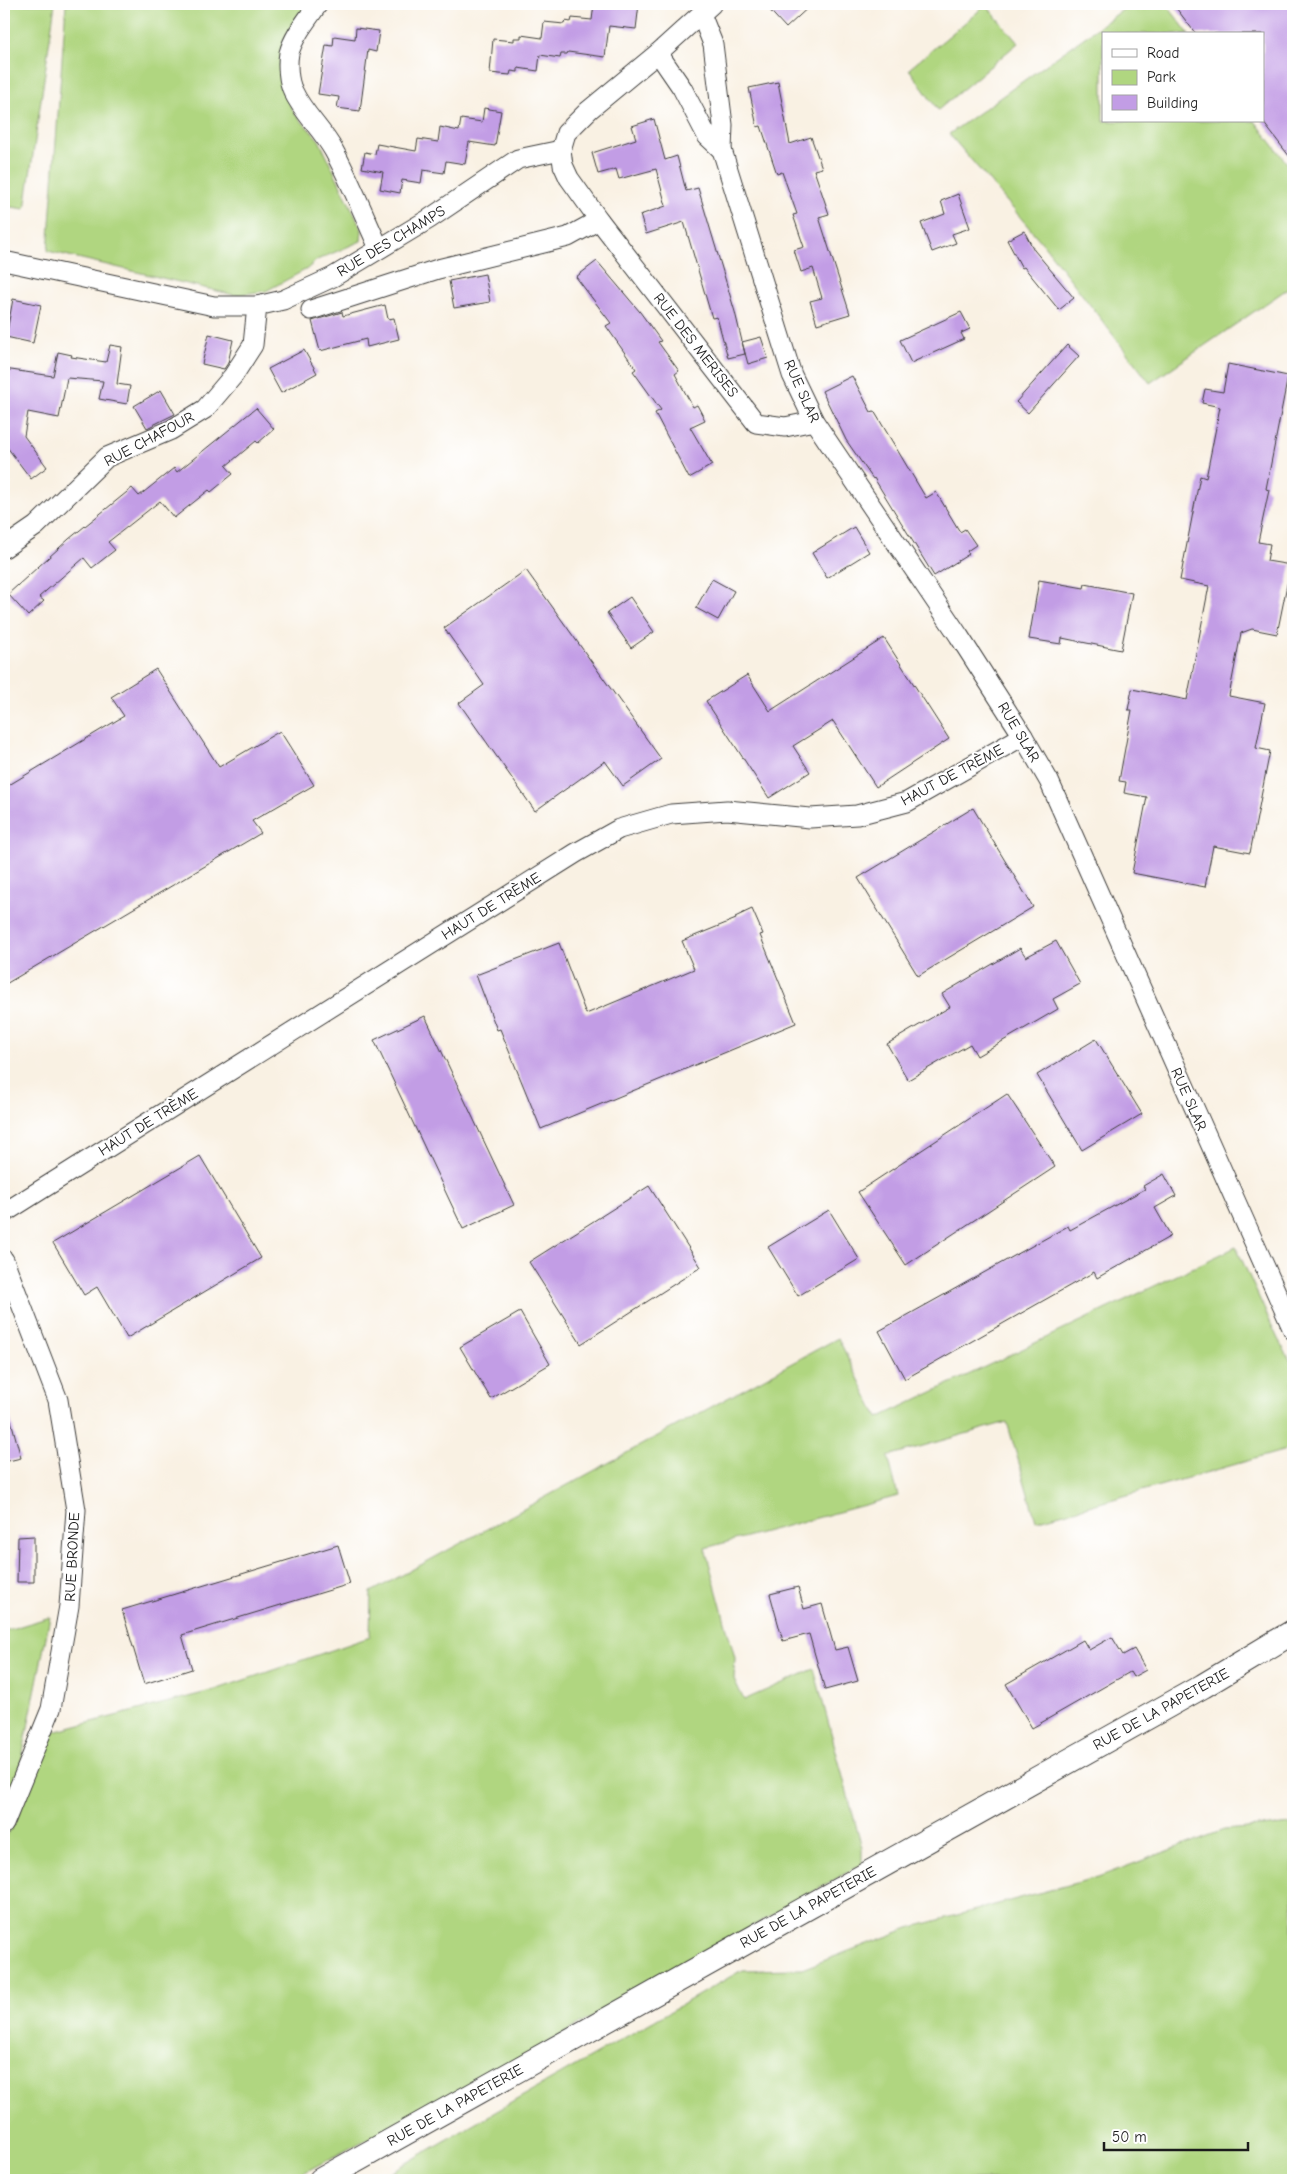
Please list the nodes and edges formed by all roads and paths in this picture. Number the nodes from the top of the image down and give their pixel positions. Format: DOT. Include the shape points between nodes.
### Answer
graph roads {
  1 [pos="318,4"];
  2 [pos="706,9"];
  3 [pos="658,53"];
  4 [pos="561,150"];
  5 [pos="722,150"];
  6 [pos="599,220"];
  7 [pos="379,248"];
  8 [pos="4,261"];
  9 [pos="257,306"];
  10 [pos="311,310"];
  11 [pos="814,421"];
  12 [pos="4,548"];
  13 [pos="1023,736"];
  14 [pos="4,1213"];
  15 [pos="4,1260"];
  16 [pos="1293,1330"];
  17 [pos="1293,1632"];
  18 [pos="4,1824"];
  19 [pos="321,2180"];
  1 -- 7 [label="street" via="289,54 292,89 301,107 317,124 334,151"];
  2 -- 3 [label="street"];
  2 -- 5 [label="street, RUE SLAR" via="723,125"];
  3 -- 4 [label="street" via="566,133"];
  3 -- 5 [label="street, RUE SLAR" via="682,88 707,136"];
  4 -- 6 [label="street, RUE DES MERISES" via="569,178"];
  4 -- 7 [label="street, RUE DES CHAMPS" via="518,159 430,219"];
  5 -- 11 [label="street, RUE SLAR" via="792,375"];
  6 -- 10 [label="street, RUE DES CHAMPS" via="568,237 438,269"];
  6 -- 11 [label="street, RUE DES MERISES" via="756,423 785,427"];
  7 -- 9 [label="street, RUE DES CHAMPS" via="311,288 283,300"];
  8 -- 9 [label="street, RUE DES CHAMPS" via="214,306"];
  9 -- 12 [label="street, RUE CHAFOUR" via="253,345 233,376 205,409 163,433 107,457 36,526"];
  11 -- 13 [label="street, RUE SLAR"];
  13 -- 14 [label="street, HAUT DE TRÈME" via="907,802 858,815 810,818 727,810 671,814 619,829"];
  13 -- 16 [label="street, RUE SLAR" via="1053,790"];
  15 -- 18 [label="street, RUE BRONDE" via="58,1400 76,1510 69,1606 51,1710"];
  17 -- 19 [label="main road, RUE DE LA PAPETERIE" via="1185,1696"];
}
